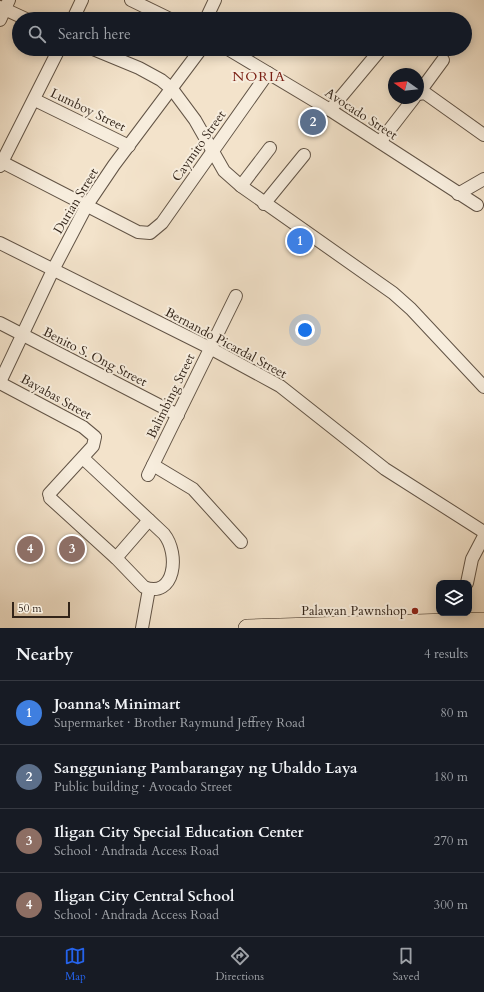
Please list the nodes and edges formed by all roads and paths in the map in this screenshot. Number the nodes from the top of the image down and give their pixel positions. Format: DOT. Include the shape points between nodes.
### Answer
graph roads {
  1 [pos="82,0"];
  2 [pos="131,0"];
  3 [pos="215,0"];
  4 [pos="77,12"];
  5 [pos="156,12"];
  6 [pos="209,12"];
  7 [pos="56,56"];
  8 [pos="110,56"];
  9 [pos="196,56"];
  10 [pos="240,56"];
  11 [pos="375,56"];
  12 [pos="442,60"];
  13 [pos="268,73"];
  14 [pos="424,86"];
  15 [pos="172,89"];
  16 [pos="424,94"];
  17 [pos="35,100"];
  18 [pos="409,104"];
  19 [pos="330,110"];
  20 [pos="484,135"];
  21 [pos="380,142"];
  22 [pos="129,146"];
  23 [pos="270,148"];
  24 [pos="213,152"];
  25 [pos="304,156"];
  26 [pos="1,163"];
  27 [pos="484,179"];
  28 [pos="241,186"];
  29 [pos="458,194"];
  30 [pos="264,204"];
  31 [pos="477,205"];
  32 [pos="87,206"];
  33 [pos="0,243"];
  34 [pos="53,270"];
  35 [pos="236,296"];
  36 [pos="0,323"];
  37 [pos="23,335"];
  38 [pos="210,348"];
  39 [pos="0,382"];
  40 [pos="484,388"];
  41 [pos="178,415"];
  42 [pos="85,460"];
  43 [pos="149,520"];
  44 [pos="484,532"];
  45 [pos="484,536"];
  46 [pos="241,542"];
  47 [pos="116,558"];
  48 [pos="468,580"];
  49 [pos="149,589"];
  50 [pos="473,621"];
  51 [pos="142,628"];
  52 [pos="247,628"];
  1 -- 4 [label="street"];
  2 -- 5 [label="street"];
  3 -- 6 [label="street"];
  7 -- 17 [label="street"];
  8 -- 15 [label="street" via="139,68"];
  9 -- 15 [label="street, Durian Street"];
  10 -- 13 [label="street, Avocado Street"];
  11 -- 19 [label="street"];
  12 -- 14 [label="street"];
  13 -- 19 [label="street, Avocado Street"];
  13 -- 24 [label="street, Caymito Street"];
  15 -- 22 [label="street, Durian Street"];
  15 -- 24 [label="street" via="195,120"];
  16 -- 20 [label="street"];
  17 -- 22 [label="street, Lumboy Street"];
  17 -- 26 [label="street"];
  18 -- 21 [label="street"];
  19 -- 21 [label="street, Avocado Street"];
  21 -- 29 [label="street, Avocado Street"];
  22 -- 32 [label="street, Durian Street"];
  23 -- 28 [label="street"];
  24 -- 28 [label="street" via="224,170"];
  24 -- 32 [label="street, Caymito Street" via="162,223 150,233 138,232"];
  25 -- 30 [label="street"];
  26 -- 32 [label="street"];
  27 -- 29 [label="street"];
  28 -- 30 [label="street"];
  29 -- 31 [label="street, Avocado Street"];
  30 -- 40 [label="street" via="393,293"];
  32 -- 34 [label="street, Durian Street"];
  33 -- 34 [label="street, Bernando Picardal Street"];
  34 -- 37 [label="street, Durian Street"];
  34 -- 38 [label="street, Bernando Picardal Street"];
  35 -- 38 [label="street, Balimbing Street"];
  36 -- 37 [label="street, Benito S. Ong Street"];
  37 -- 39 [label="street, Durian Street"];
  37 -- 41 [label="street, Benito S. Ong Street"];
  38 -- 41 [label="street, Balimbing Street"];
  38 -- 44 [label="street, Bernando Picardal Street" via="280,386 385,469"];
  39 -- 47 [label="street, Bayabas Street" via="83,427 95,437 93,446 49,496"];
  41 -- 46 [label="street, Balimbing Street" via="151,470 193,489"];
  42 -- 43 [label="street"];
  43 -- 47 [label="street"];
  43 -- 49 [label="street" via="171,542 174,557 173,570 168,580 161,587"];
  45 -- 48 [label="street" via="472,560"];
  47 -- 49 [label="street" via="139,583"];
  49 -- 51 [label="street"];
  50 -- 52 [label="highway"];
}
